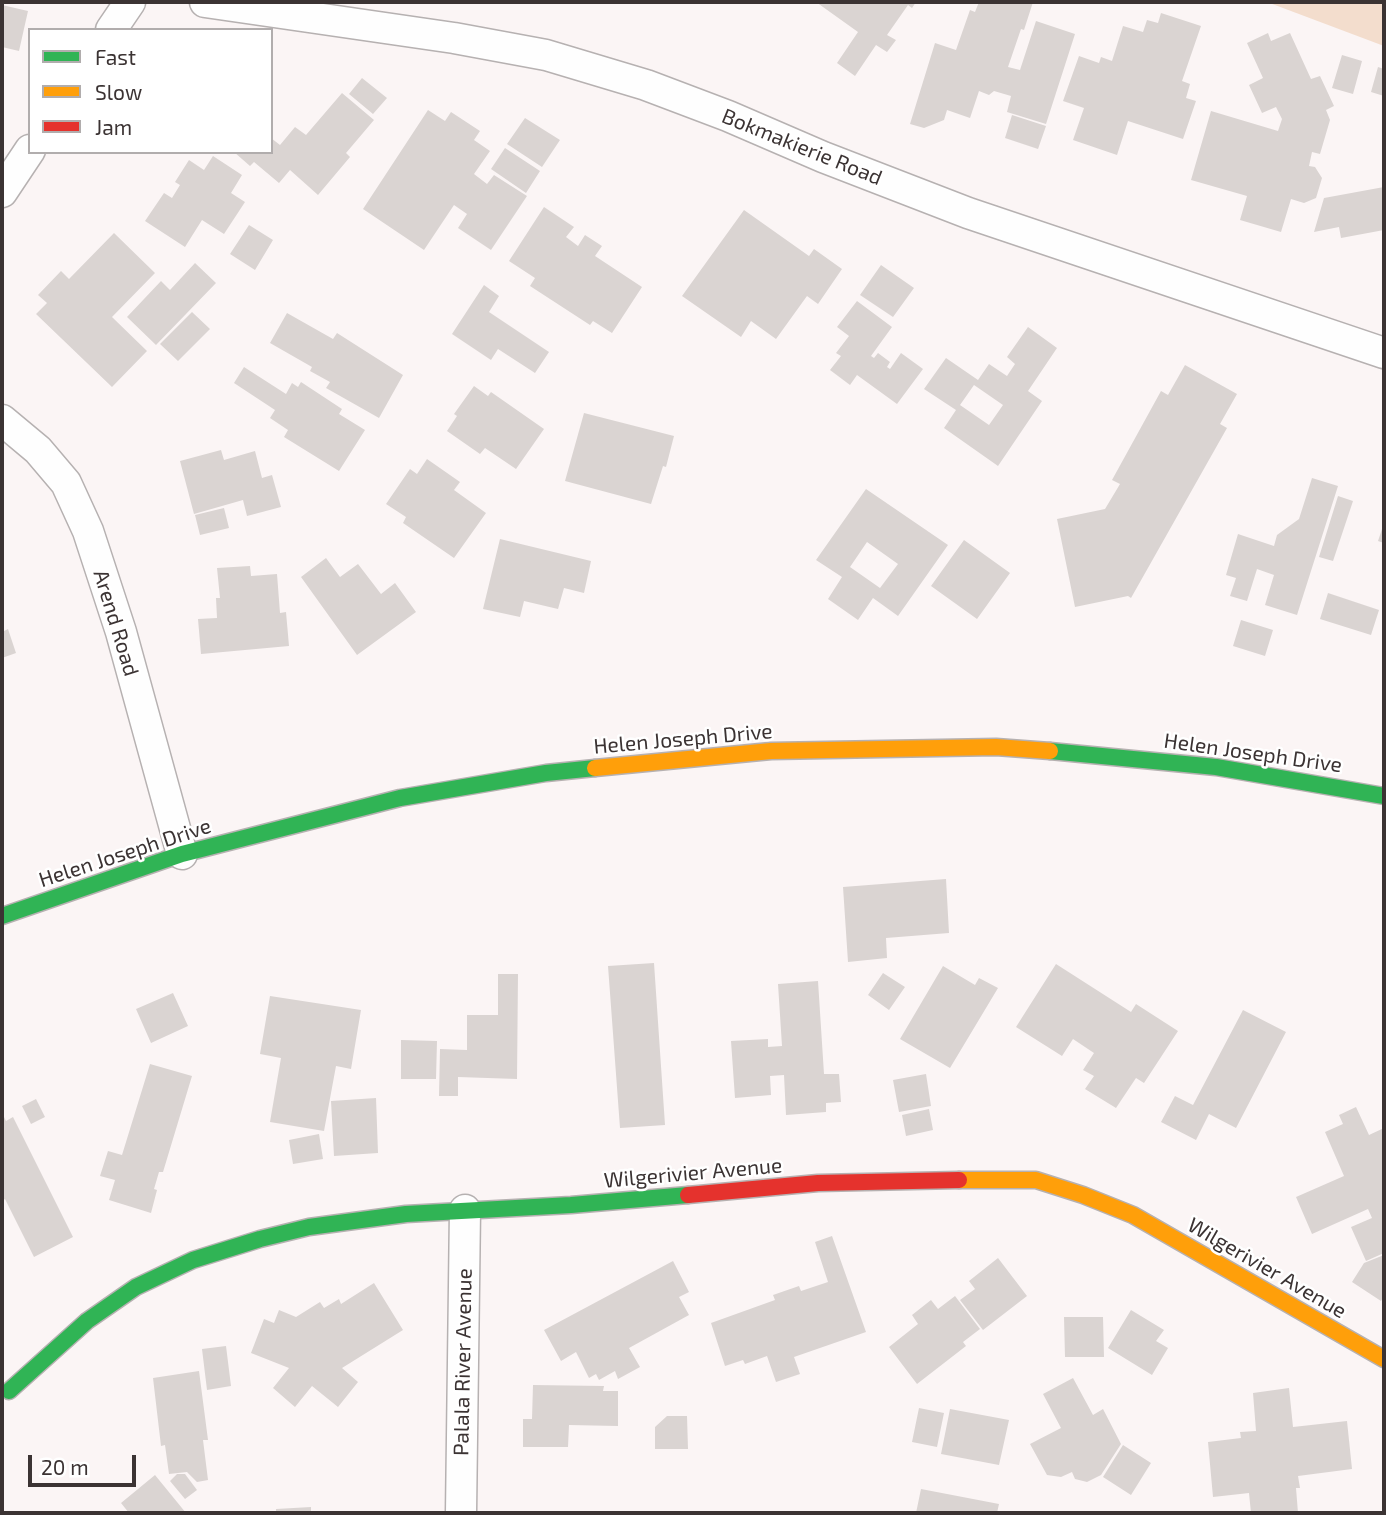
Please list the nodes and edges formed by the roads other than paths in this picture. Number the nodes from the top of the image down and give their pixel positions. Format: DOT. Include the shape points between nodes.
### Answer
graph roads {
  1 [pos="130,2"];
  2 [pos="205,2"];
  3 [pos="112,28"];
  4 [pos="28,153"];
  5 [pos="2,192"];
  6 [pos="1384,353"];
  7 [pos="2,420"];
  8 [pos="1384,796"];
  9 [pos="182,854"];
  10 [pos="2,916"];
  11 [pos="464,1210"];
  12 [pos="1384,1359"];
  13 [pos="9,1391"];
  14 [pos="461,1513"];
  1 -- 3 [label="street"];
  2 -- 6 [label="street, Bokmakierie Road" via="546,55 646,85 968,213"];
  4 -- 5 [label="street"];
  7 -- 9 [label="street, Arend Road" via="38,450 66,483 88,531"];
  8 -- 9 [label="street, Helen Joseph Drive" via="1216,767 1050,751 958,747 771,751 546,773 413,796"];
  9 -- 10 [label="street, Helen Joseph Drive"];
  11 -- 12 [label="street, Wilgerivier Avenue" via="818,1183 1036,1180 1133,1215"];
  11 -- 13 [label="street, Wilgerivier Avenue" via="309,1227 193,1260 136,1287 88,1321"];
  11 -- 14 [label="street, Palala River Avenue"];
}
